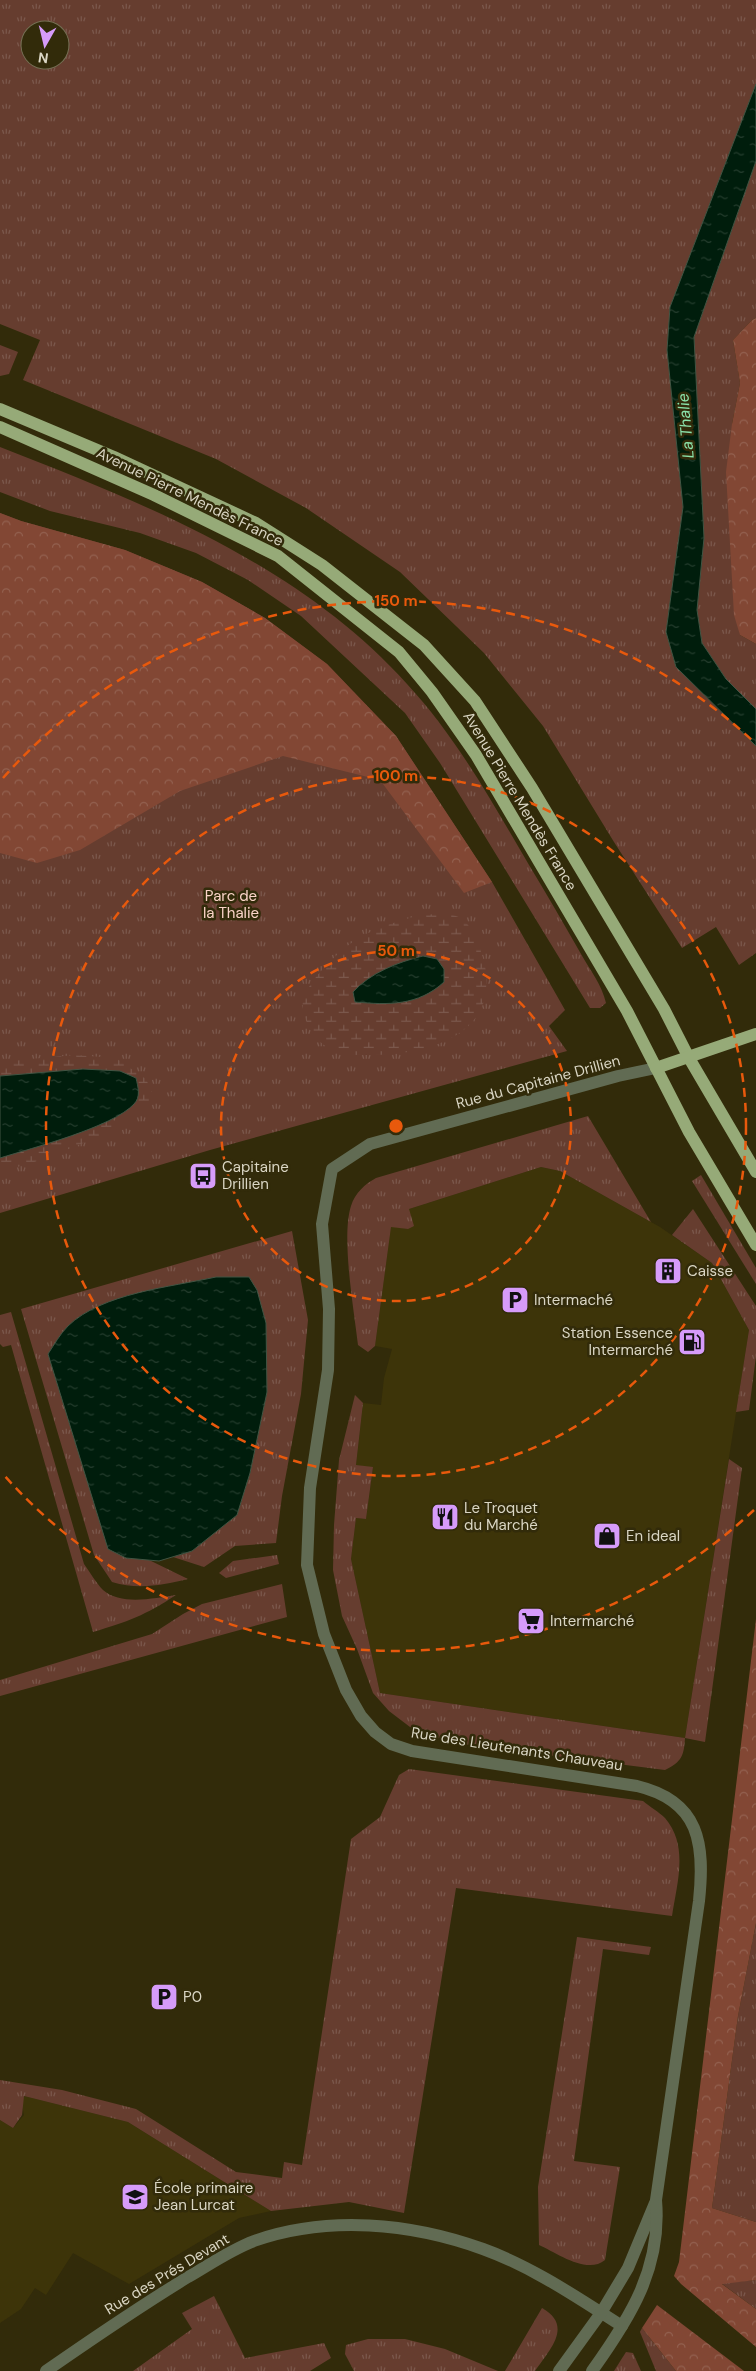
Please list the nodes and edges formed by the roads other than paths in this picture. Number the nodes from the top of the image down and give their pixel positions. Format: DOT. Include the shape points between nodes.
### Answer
graph roads {
  1 [pos="0,409"];
  2 [pos="0,427"];
  3 [pos="756,1034"];
  4 [pos="689,1058"];
  5 [pos="656,1068"];
  6 [pos="332,1169"];
  7 [pos="756,1172"];
  8 [pos="756,1244"];
  9 [pos="656,2200"];
  10 [pos="601,2313"];
  11 [pos="622,2326"];
  12 [pos="46,2371"];
  13 [pos="559,2371"];
  14 [pos="592,2371"];
  1 -- 4 [label="main road, Avenue Pierre Mendès France" via="114,457 256,523 322,565 424,645 475,701 499,737 664,1009"];
  2 -- 5 [label="main road, Avenue Pierre Mendès France" via="154,495 278,556 399,652 476,755 627,1010"];
  3 -- 4 [label="main road, Rue du Capitaine Drillien"];
  4 -- 5 [label="main road, Rue du Capitaine Drillien"];
  4 -- 7 [label="main road, Avenue Pierre Mendès France"];
  5 -- 6 [label="street, Rue du Capitaine Drillien" via="370,1144"];
  5 -- 8 [label="main road, Avenue Pierre Mendès France" via="689,1132"];
  6 -- 9 [label="street, Rue des Lieutenants Chauveau" via="322,1224 329,1309 328,1370 310,1488 307,1565 324,1634 346,1690 375,1732 391,1744 428,1754 651,1789 664,1794 680,1807 697,1835 701,1850 701,1877"];
  9 -- 10 [label="street, Rue des Lieutenants Chauveau" via="628,2268"];
  9 -- 11 [label="street, Rue des Lieutenants Chauveau" via="656,2238 650,2267 638,2299"];
  10 -- 11 [label="street, Rue des Prés Devant"];
  10 -- 12 [label="street, Rue des Prés Devant" via="521,2266 442,2237 359,2225 314,2227 284,2232 225,2255"];
  10 -- 13 [label="street, Rue des Lieutenants Chauveau"];
  11 -- 14 [label="street, Rue des Lieutenants Chauveau"];
}
